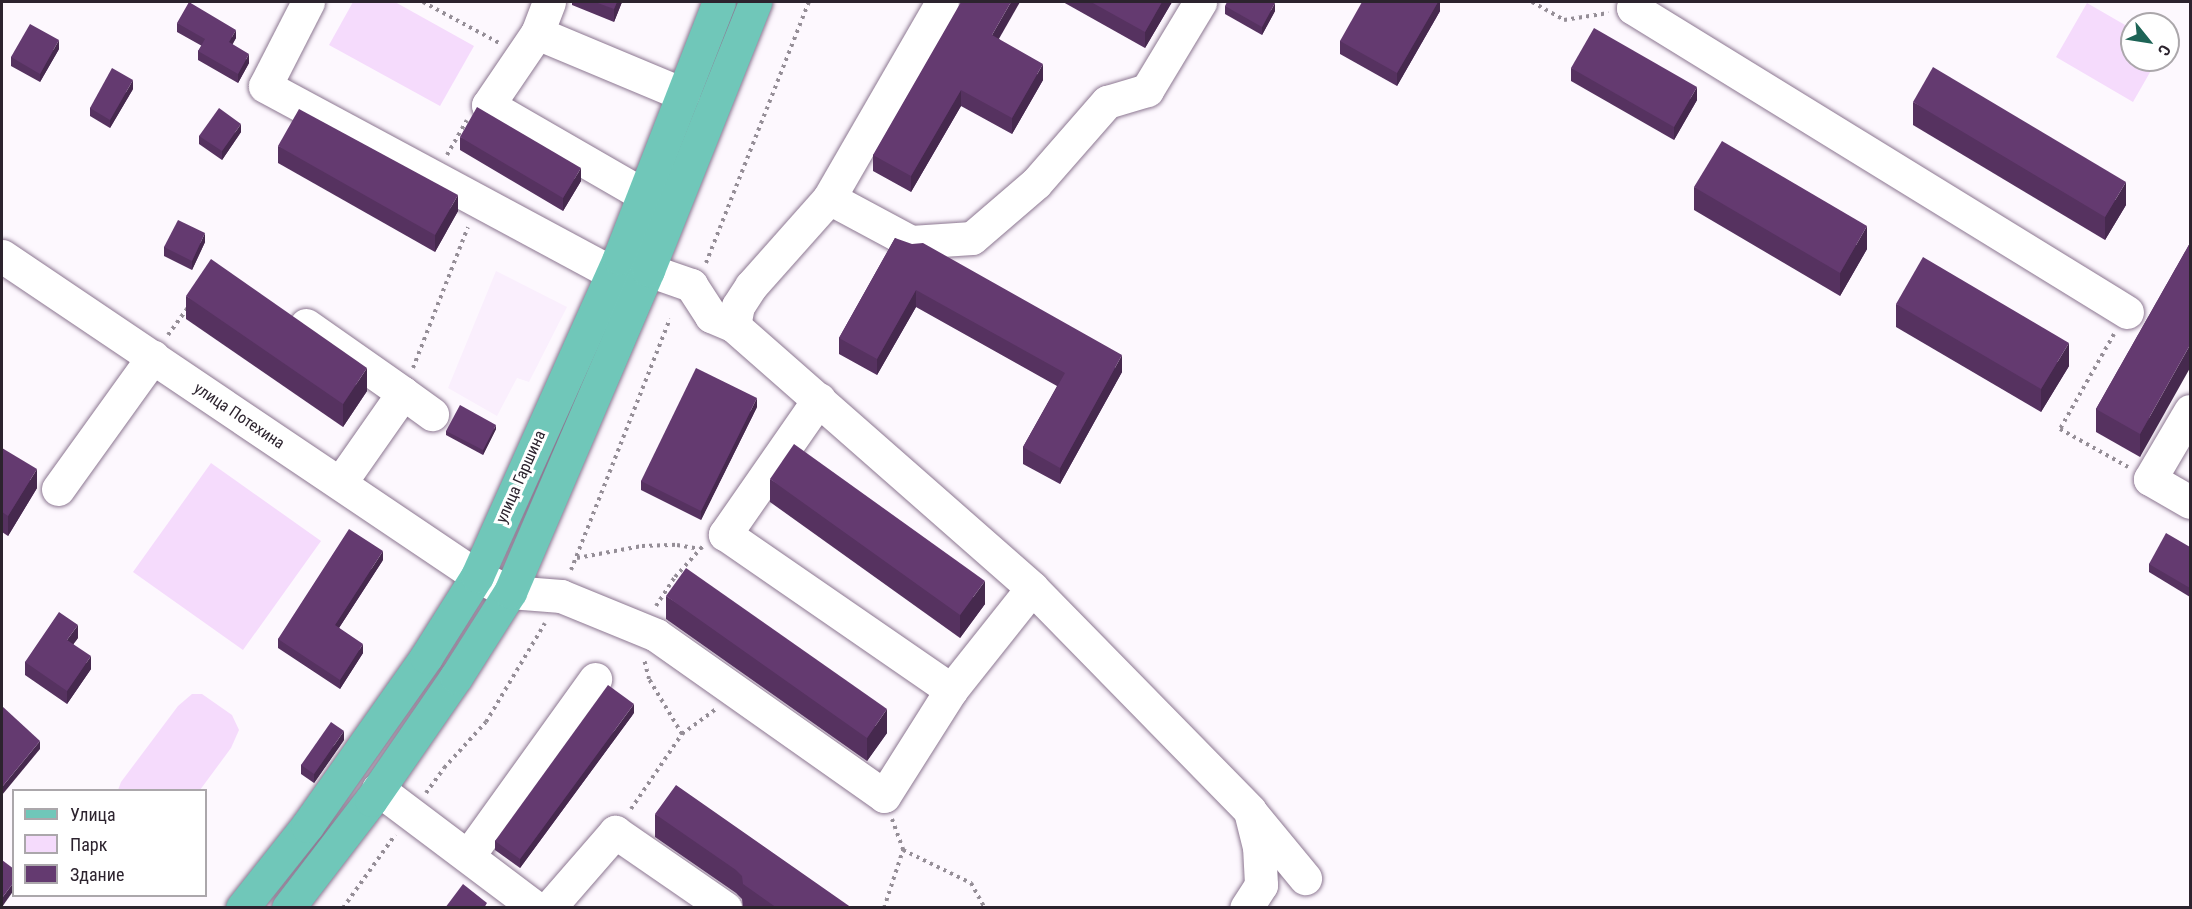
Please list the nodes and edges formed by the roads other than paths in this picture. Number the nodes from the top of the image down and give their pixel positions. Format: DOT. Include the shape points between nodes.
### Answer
graph roads {
  1 [pos="308,2"];
  2 [pos="549,2"];
  3 [pos="718,2"];
  4 [pos="755,2"];
  5 [pos="942,2"];
  6 [pos="1200,2"];
  7 [pos="1635,5"];
  8 [pos="529,44"];
  9 [pos="683,94"];
  10 [pos="644,195"];
  11 [pos="829,198"];
  12 [pos="2,255"];
  13 [pos="648,270"];
  14 [pos="612,273"];
  15 [pos="277,305"];
  16 [pos="2127,312"];
  17 [pos="734,326"];
  18 [pos="153,357"];
  19 [pos="403,393"];
  20 [pos="819,399"];
  21 [pos="2190,411"];
  22 [pos="432,414"];
  23 [pos="340,483"];
  24 [pos="58,489"];
  25 [pos="2190,502"];
  26 [pos="477,576"];
  27 [pos="1032,588"];
  28 [pos="510,592"];
  29 [pos="595,679"];
  30 [pos="951,690"];
  31 [pos="378,789"];
  32 [pos="1250,811"];
  33 [pos="468,856"];
  34 [pos="1305,878"];
  35 [pos="242,908"];
  36 [pos="288,908"];
  37 [pos="536,908"];
  38 [pos="549,908"];
  39 [pos="725,908"];
  40 [pos="1246,908"];
  1 -- 14 [label="street" via="265,86"];
  2 -- 8 [label="street"];
  3 -- 9 [label="main road, улица Гаршина"];
  4 -- 13 [label="main road"];
  5 -- 11 [label="street"];
  6 -- 11 [label="street" via="1147,90 1107,102 1036,183 972,238 911,242"];
  7 -- 16 [label="street"];
  8 -- 9 [label="street"];
  8 -- 10 [label="street" via="488,105"];
  9 -- 10 [label="main road, улица Гаршина"];
  10 -- 14 [label="main road, улица Гаршина"];
  11 -- 17 [label="street" via="751,286 738,306"];
  12 -- 18 [label="street, улица Потехина"];
  13 -- 17 [label="street" via="691,285 711,316"];
  13 -- 28 [label="main road"];
  14 -- 26 [label="main road, улица Гаршина"];
  15 -- 19 [label="street"];
  17 -- 20 [label="street"];
  18 -- 23 [label="street, улица Потехина"];
  18 -- 24 [label="street"];
  19 -- 22 [label="street"];
  19 -- 23 [label="street"];
  20 -- 27 [label="street"];
  20 -- 30 [label="street" via="712,541"];
  21 -- 25 [label="street" via="2150,479"];
  23 -- 26 [label="street, улица Потехина"];
  26 -- 28 [label="street, улица Потехина"];
  26 -- 35 [label="main road, улица Гаршина" via="426,657 307,826"];
  27 -- 30 [label="street"];
  27 -- 32 [label="street"];
  28 -- 30 [label="street" via="561,596 656,635 884,796"];
  28 -- 31 [label="main road"];
  29 -- 33 [label="street"];
  31 -- 33 [label="street"];
  31 -- 36 [label="main road"];
  32 -- 34 [label="street"];
  32 -- 40 [label="street" via="1259,846 1261,885"];
  33 -- 37 [label="street"];
  38 -- 39 [label="street" via="615,832"];
}
